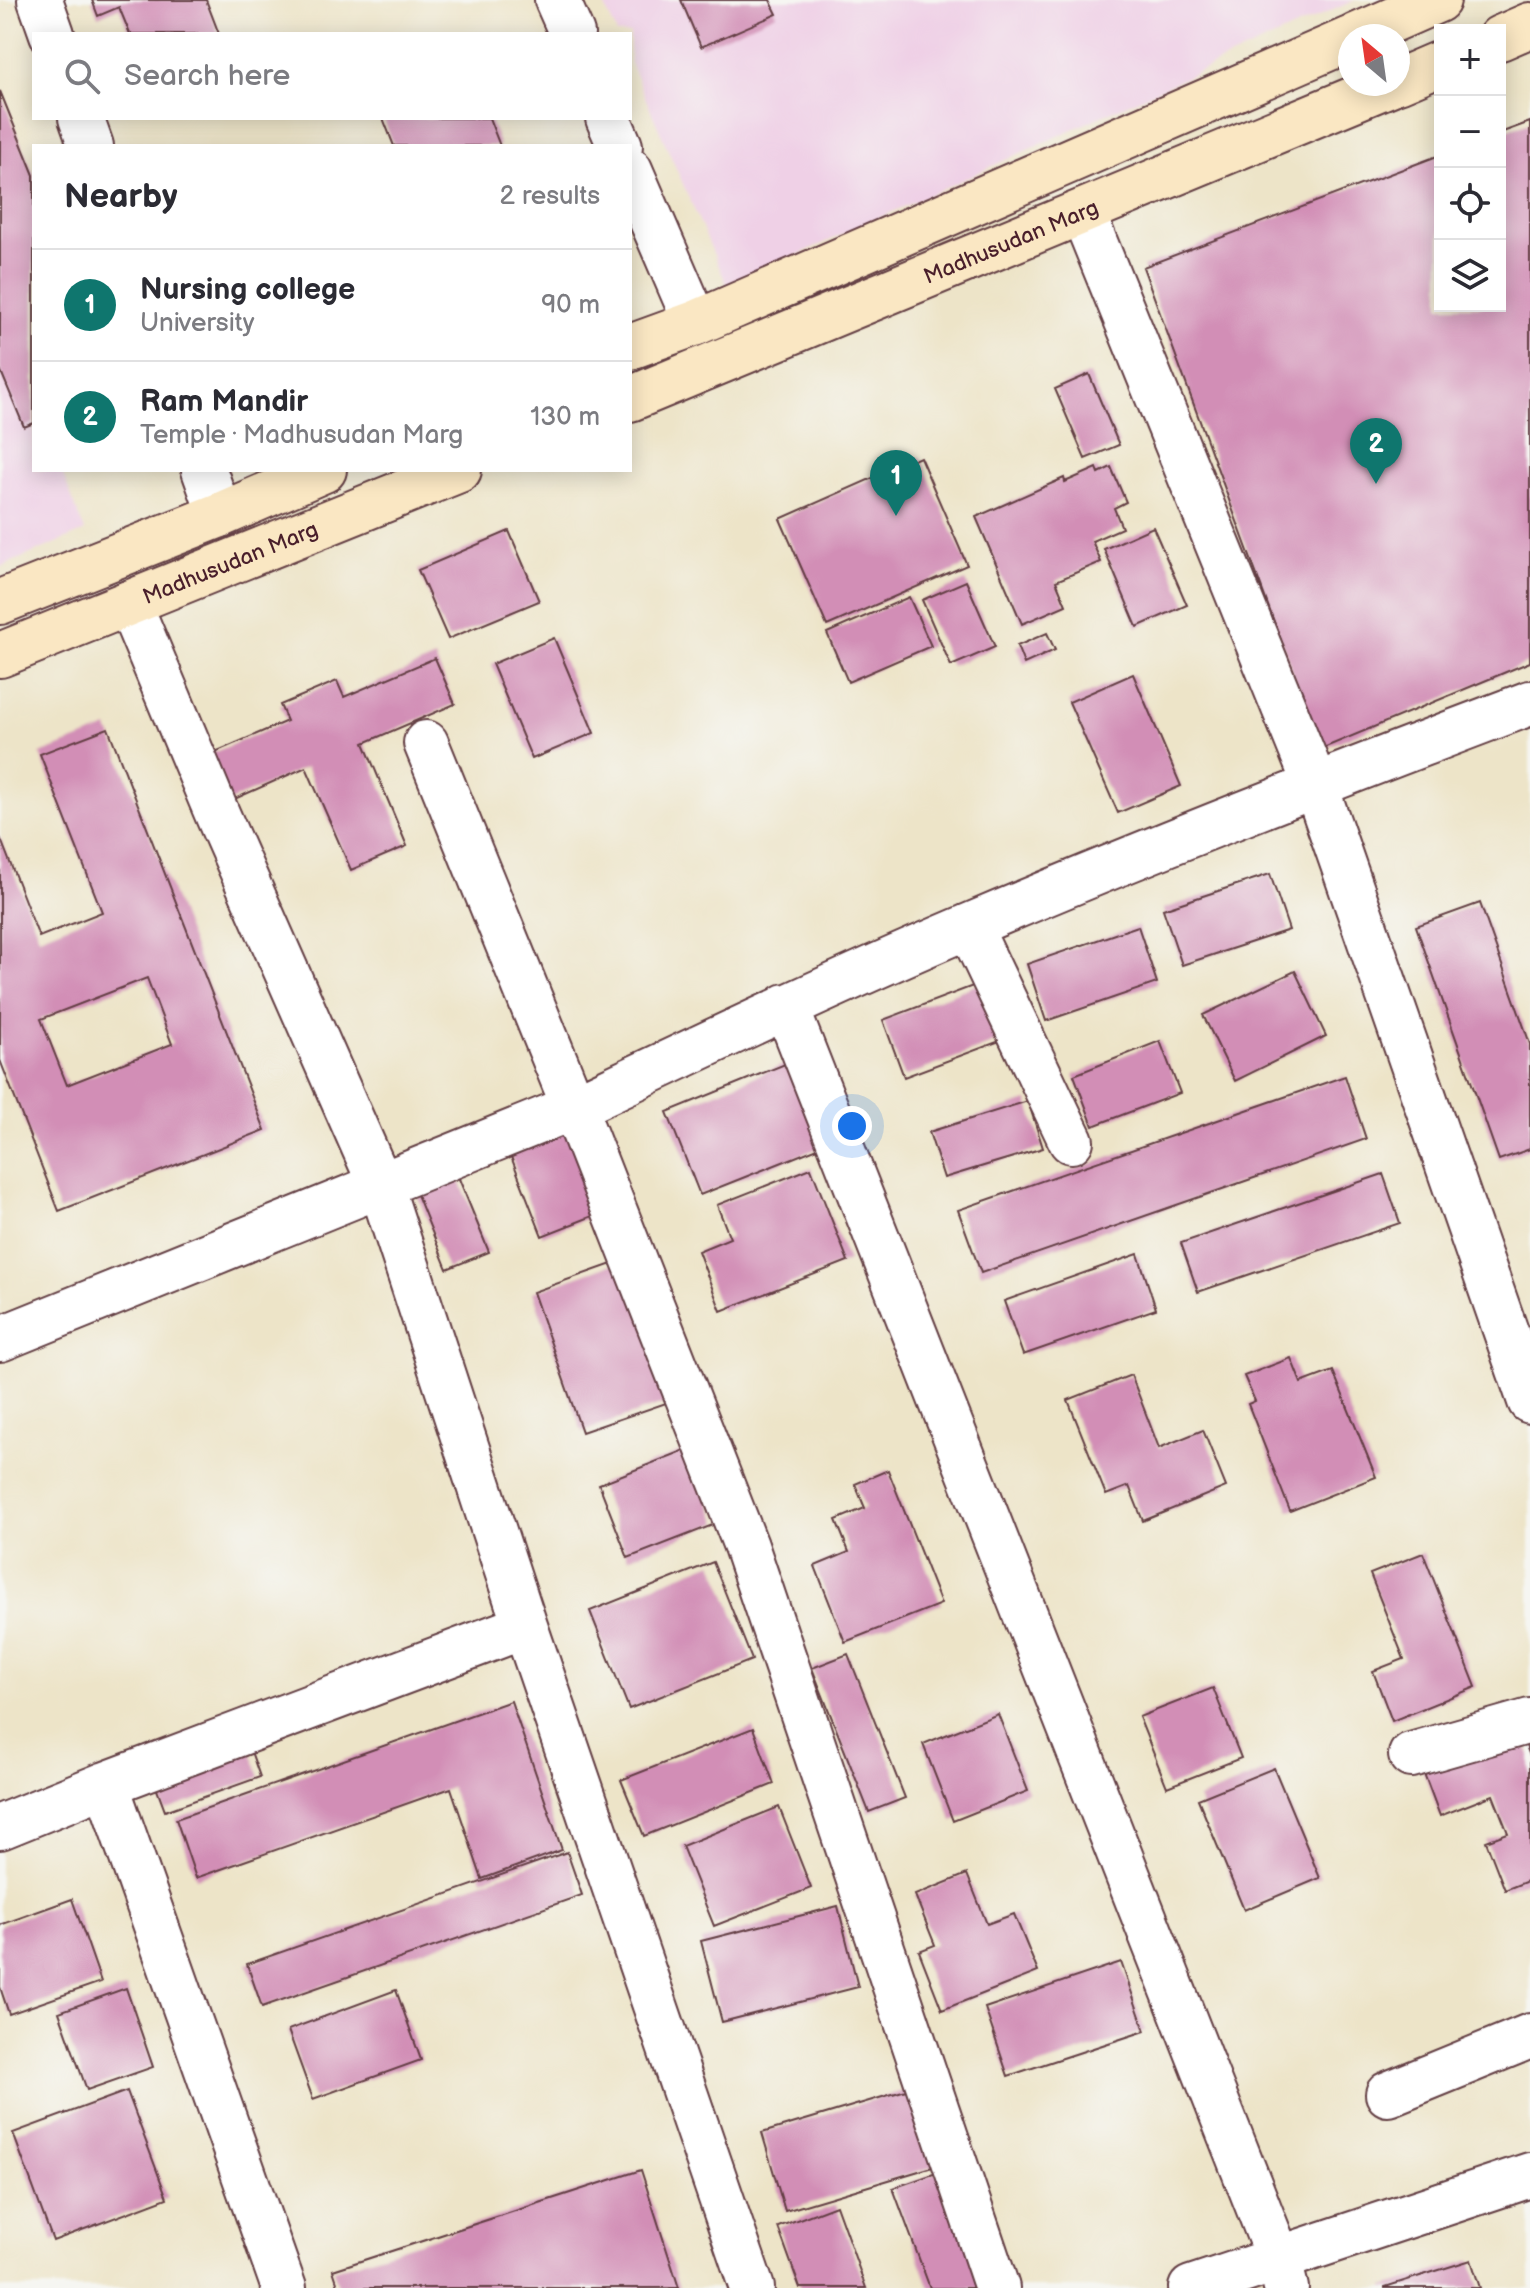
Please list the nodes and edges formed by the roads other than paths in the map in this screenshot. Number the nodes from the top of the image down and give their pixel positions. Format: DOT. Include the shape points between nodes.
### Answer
graph roads {
  1 [pos="40,0"];
  2 [pos="557,0"];
  3 [pos="1438,0"];
  4 [pos="1383,24"];
  5 [pos="1530,25"];
  6 [pos="51,32"];
  7 [pos="571,32"];
  8 [pos="1506,35"];
  9 [pos="1338,44"];
  10 [pos="1434,66"];
  11 [pos="1410,76"];
  12 [pos="1361,96"];
  13 [pos="82,120"];
  14 [pos="609,120"];
  15 [pos="90,144"];
  16 [pos="619,144"];
  17 [pos="632,175"];
  18 [pos="1083,213"];
  19 [pos="696,323"];
  20 [pos="632,346"];
  21 [pos="632,398"];
  22 [pos="205,472"];
  23 [pos="319,472"];
  24 [pos="454,472"];
  25 [pos="220,515"];
  26 [pos="0,602"];
  27 [pos="129,603"];
  28 [pos="0,655"];
  29 [pos="1530,703"];
  30 [pos="426,743"];
  31 [pos="1315,784"];
  32 [pos="969,926"];
  33 [pos="786,1006"];
  34 [pos="574,1107"];
  35 [pos="1071,1141"];
  36 [pos="381,1186"];
  37 [pos="0,1339"];
  38 [pos="1530,1401"];
  39 [pos="525,1626"];
  40 [pos="1530,1721"];
  41 [pos="1411,1755"];
  42 [pos="106,1784"];
  43 [pos="0,1827"];
  44 [pos="1530,2036"];
  45 [pos="1388,2094"];
  46 [pos="1530,2175"];
  47 [pos="1282,2274"];
  48 [pos="284,2288"];
  49 [pos="752,2288"];
  50 [pos="997,2288"];
  51 [pos="1191,2288"];
  1 -- 6 [label="street"];
  2 -- 7 [label="street"];
  3 -- 4 [label="main road"];
  5 -- 8 [label="main road"];
  9 -- 19 [label="main road"];
  10 -- 11 [label="main road"];
  12 -- 18 [label="main road, Madhusudan Marg"];
  13 -- 15 [label="street"];
  14 -- 16 [label="street"];
  17 -- 19 [label="street"];
  18 -- 21 [label="main road, Madhusudan Marg"];
  18 -- 31 [label="street"];
  19 -- 20 [label="main road"];
  22 -- 25 [label="street"];
  23 -- 25 [label="main road"];
  24 -- 27 [label="main road, Madhusudan Marg"];
  25 -- 26 [label="main road"];
  27 -- 28 [label="main road, Madhusudan Marg"];
  27 -- 36 [label="street"];
  29 -- 31 [label="street"];
  30 -- 34 [label="street"];
  31 -- 32 [label="street"];
  31 -- 38 [label="street"];
  32 -- 33 [label="street"];
  32 -- 35 [label="street"];
  33 -- 34 [label="street"];
  33 -- 47 [label="street"];
  34 -- 36 [label="street"];
  34 -- 50 [label="street" via="746,1546"];
  36 -- 37 [label="street"];
  36 -- 39 [label="street"];
  39 -- 42 [label="street"];
  39 -- 49 [label="street"];
  40 -- 41 [label="street"];
  42 -- 43 [label="street"];
  42 -- 48 [label="street"];
  44 -- 45 [label="street"];
  46 -- 47 [label="street"];
  47 -- 51 [label="street"];
}
